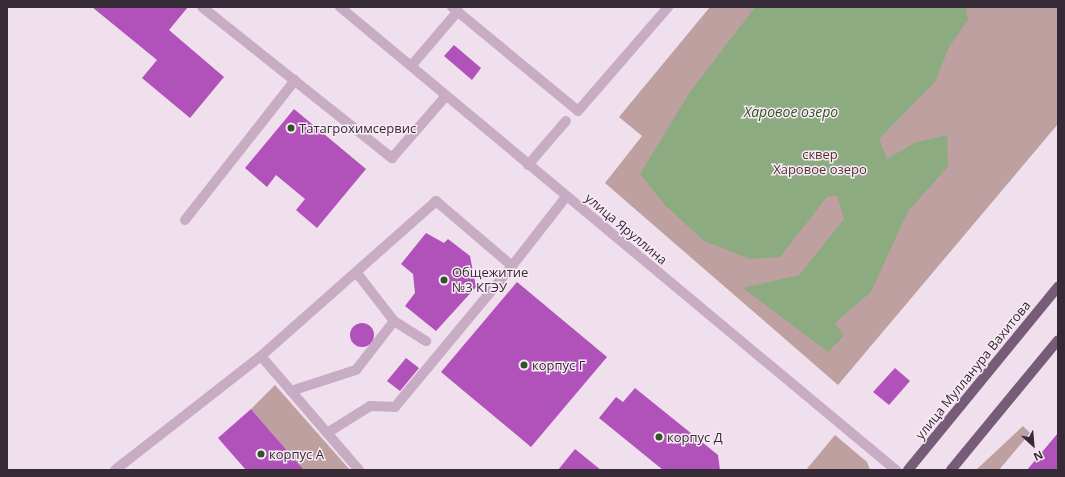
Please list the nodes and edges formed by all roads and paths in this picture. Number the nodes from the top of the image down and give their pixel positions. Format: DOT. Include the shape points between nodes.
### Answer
graph roads {
  1 [pos="202,7"];
  2 [pos="340,7"];
  3 [pos="668,7"];
  4 [pos="455,9"];
  5 [pos="412,65"];
  6 [pos="295,80"];
  7 [pos="445,97"];
  8 [pos="566,121"];
  9 [pos="528,166"];
  10 [pos="566,197"];
  11 [pos="185,220"];
  12 [pos="512,266"];
  13 [pos="356,272"];
  14 [pos="1058,287"];
  15 [pos="394,321"];
  16 [pos="1058,340"];
  17 [pos="426,341"];
  18 [pos="260,356"];
  19 [pos="291,391"];
  20 [pos="327,433"];
  21 [pos="115,470"];
  22 [pos="359,470"];
  23 [pos="896,470"];
  24 [pos="908,470"];
  25 [pos="951,470"];
  1 -- 6 [label="street"];
  2 -- 5 [label="street, улица Яруллина"];
  3 -- 4 [label="street" via="578,111"];
  4 -- 5 [label="street"];
  5 -- 7 [label="street, улица Яруллина"];
  6 -- 7 [label="street" via="392,158"];
  6 -- 11 [label="street"];
  7 -- 9 [label="street, улица Яруллина"];
  8 -- 9 [label="street"];
  9 -- 10 [label="street, улица Яруллина"];
  10 -- 12 [label="street"];
  10 -- 23 [label="street, улица Яруллина"];
  12 -- 13 [label="street" via="436,200"];
  12 -- 20 [label="street" via="395,407 370,406"];
  13 -- 15 [label="street"];
  13 -- 18 [label="street"];
  14 -- 24 [label="main road, улица Мулланура Вахитова"];
  15 -- 17 [label="street"];
  15 -- 19 [label="street" via="356,370"];
  16 -- 25 [label="main road"];
  18 -- 19 [label="street"];
  18 -- 21 [label="street"];
  19 -- 20 [label="street"];
  20 -- 22 [label="street"];
}
